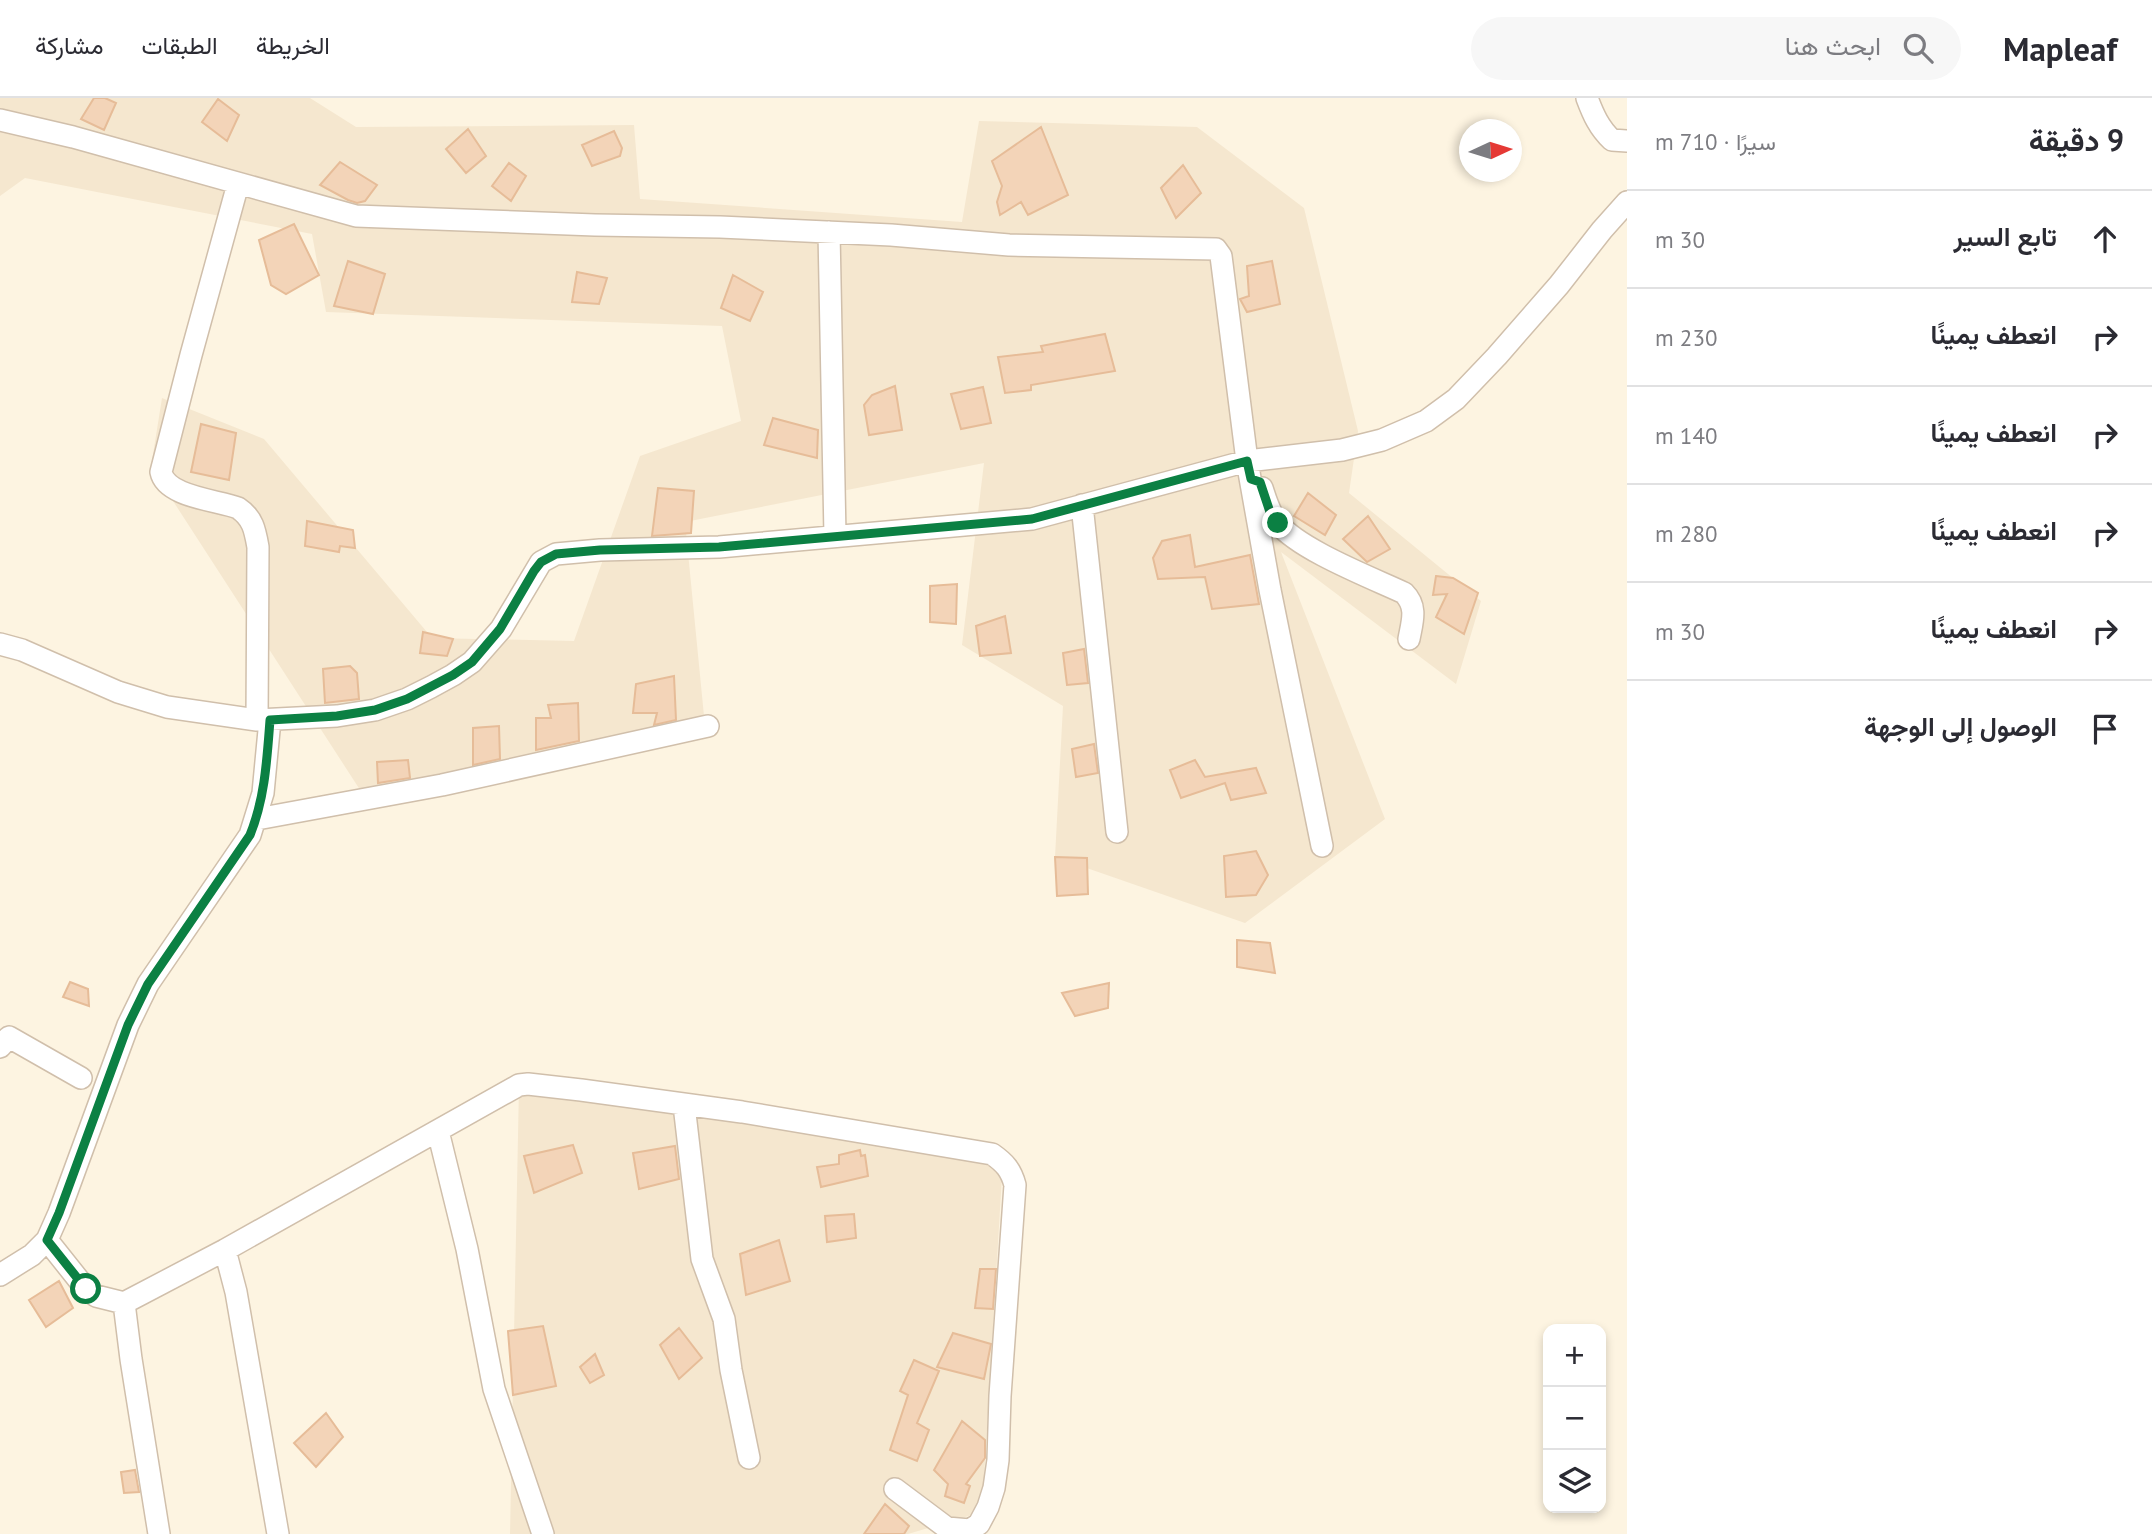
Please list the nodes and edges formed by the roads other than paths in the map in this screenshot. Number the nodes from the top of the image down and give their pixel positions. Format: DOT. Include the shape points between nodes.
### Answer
graph roads {
  1 [pos="1587,98"];
  2 [pos="0,120"];
  3 [pos="1627,141"];
  4 [pos="238,184"];
  5 [pos="1627,202"];
  6 [pos="829,232"];
  7 [pos="1249,470"];
  8 [pos="1082,505"];
  9 [pos="835,537"];
  10 [pos="1409,639"];
  11 [pos="0,644"];
  12 [pos="263,720"];
  13 [pos="708,726"];
  14 [pos="257,818"];
  15 [pos="1117,832"];
  16 [pos="1322,846"];
  17 [pos="3,1039"];
  18 [pos="81,1078"];
  19 [pos="684,1105"];
  20 [pos="438,1131"];
  21 [pos="47,1240"];
  22 [pos="225,1250"];
  23 [pos="0,1275"];
  24 [pos="124,1303"];
  25 [pos="749,1458"];
  26 [pos="894,1489"];
  27 [pos="159,1534"];
  28 [pos="278,1534"];
  29 [pos="543,1534"];
  1 -- 3 [label="street" via="1604,133 1612,140"];
  2 -- 4 [label="street"];
  4 -- 6 [label="street" via="356,216"];
  4 -- 12 [label="street" via="161,471 172,489 238,508 254,526"];
  5 -- 7 [label="street" via="1497,356 1456,399 1426,421 1382,440"];
  6 -- 7 [label="street" via="1009,245 1216,249 1221,256"];
  6 -- 9 [label="street"];
  7 -- 8 [label="street"];
  7 -- 10 [label="street" via="1285,531 1410,598"];
  7 -- 16 [label="street"];
  8 -- 9 [label="street" via="1004,523"];
  8 -- 15 [label="street"];
  9 -- 12 [label="street" via="556,554 541,562 500,629 472,662 453,675 375,710"];
  11 -- 12 [label="street" via="167,707"];
  12 -- 14 [label="street" via="263,793"];
  13 -- 14 [label="street" via="442,785"];
  14 -- 21 [label="street" via="227,871 148,984 128,1025"];
  17 -- 18 [label="street"];
  19 -- 20 [label="street" via="528,1084"];
  19 -- 25 [label="street" via="702,1259 724,1319"];
  19 -- 26 [label="street" via="992,1154 1012,1173 1015,1185 998,1460 988,1507 970,1530 947,1528"];
  20 -- 22 [label="street"];
  20 -- 29 [label="street" via="495,1389"];
  21 -- 23 [label="street"];
  21 -- 24 [label="street" via="86,1289"];
  22 -- 24 [label="street"];
  22 -- 28 [label="street"];
  24 -- 27 [label="street"];
}
